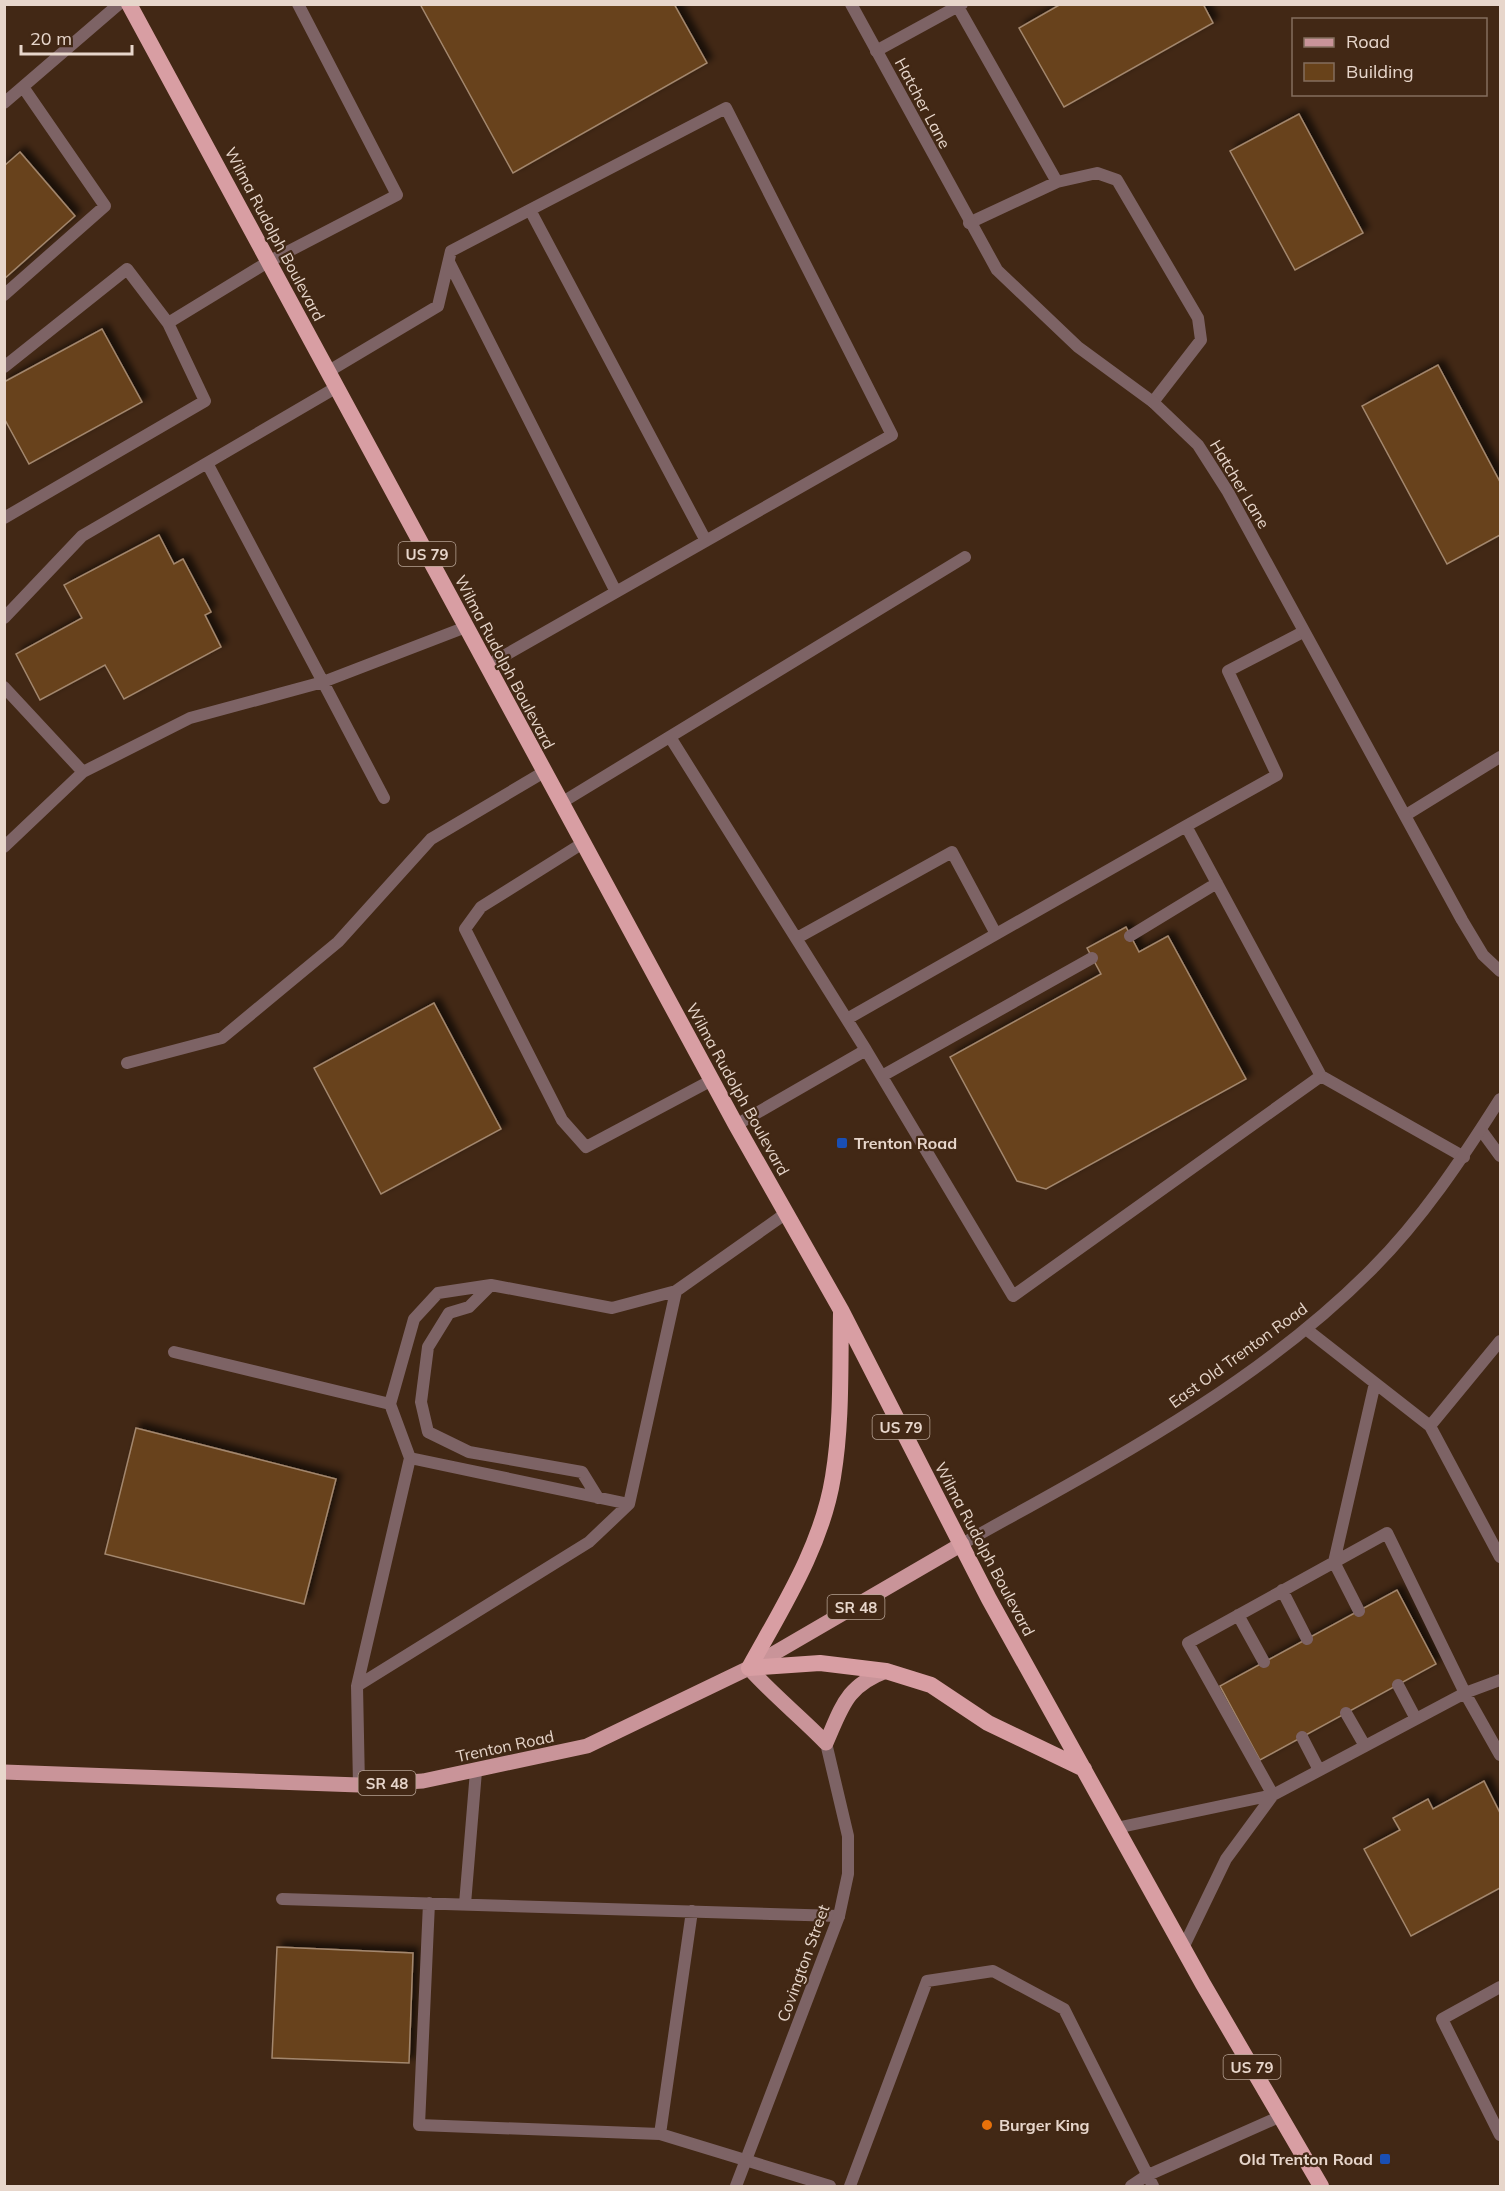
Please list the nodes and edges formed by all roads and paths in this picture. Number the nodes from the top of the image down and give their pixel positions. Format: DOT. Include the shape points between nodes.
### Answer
graph roads {
  1 [pos="119,4"];
  2 [pos="129,4"];
  3 [pos="298,4"];
  4 [pos="850,4"];
  5 [pos="960,6"];
  6 [pos="876,51"];
  7 [pos="23,87"];
  8 [pos="4,103"];
  9 [pos="1057,182"];
  10 [pos="530,210"];
  11 [pos="969,223"];
  12 [pos="268,262"];
  13 [pos="449,262"];
  14 [pos="4,295"];
  15 [pos="168,323"];
  16 [pos="4,367"];
  17 [pos="329,371"];
  18 [pos="337,387"];
  19 [pos="1153,402"];
  20 [pos="207,463"];
  21 [pos="4,518"];
  22 [pos="706,541"];
  23 [pos="965,557"];
  24 [pos="616,592"];
  25 [pos="4,618"];
  26 [pos="465,627"];
  27 [pos="1303,632"];
  28 [pos="486,666"];
  29 [pos="323,682"];
  30 [pos="4,687"];
  31 [pos="670,737"];
  32 [pos="1500,757"];
  33 [pos="82,772"];
  34 [pos="544,772"];
  35 [pos="384,798"];
  36 [pos="561,803"];
  37 [pos="1406,815"];
  38 [pos="1186,826"];
  39 [pos="584,843"];
  40 [pos="5,845"];
  41 [pos="1216,883"];
  42 [pos="996,934"];
  43 [pos="1130,936"];
  44 [pos="797,938"];
  45 [pos="1092,958"];
  46 [pos="1500,971"];
  47 [pos="847,1019"];
  48 [pos="866,1050"];
  49 [pos="127,1063"];
  50 [pos="882,1076"];
  51 [pos="1320,1076"];
  52 [pos="712,1080"];
  53 [pos="1500,1100"];
  54 [pos="736,1125"];
  55 [pos="1481,1130"];
  56 [pos="1500,1156"];
  57 [pos="1464,1157"];
  58 [pos="785,1214"];
  59 [pos="490,1285"];
  60 [pos="676,1291"];
  61 [pos="841,1310"];
  62 [pos="1306,1329"];
  63 [pos="1500,1341"];
  64 [pos="174,1352"];
  65 [pos="1375,1383"];
  66 [pos="390,1404"];
  67 [pos="1430,1426"];
  68 [pos="410,1458"];
  69 [pos="598,1498"];
  70 [pos="629,1504"];
  71 [pos="962,1544"];
  72 [pos="1500,1557"];
  73 [pos="1334,1562"];
  74 [pos="1282,1590"];
  75 [pos="1359,1611"];
  76 [pos="1238,1615"];
  77 [pos="1307,1639"];
  78 [pos="1264,1662"];
  79 [pos="749,1668"];
  80 [pos="886,1671"];
  81 [pos="1500,1680"];
  82 [pos="1398,1685"];
  83 [pos="357,1686"];
  84 [pos="1465,1693"];
  85 [pos="1346,1713"];
  86 [pos="1416,1719"];
  87 [pos="1302,1737"];
  88 [pos="826,1743"];
  89 [pos="1365,1746"];
  90 [pos="1500,1755"];
  91 [pos="1084,1769"];
  92 [pos="1319,1770"];
  93 [pos="476,1771"];
  94 [pos="4,1772"];
  95 [pos="359,1785"];
  96 [pos="1273,1795"];
  97 [pos="1116,1828"];
  98 [pos="282,1899"];
  99 [pos="429,1904"];
  100 [pos="465,1904"];
  101 [pos="692,1911"];
  102 [pos="839,1916"];
  103 [pos="1183,1948"];
  104 [pos="1500,1987"];
  105 [pos="1281,2116"];
  106 [pos="660,2134"];
  107 [pos="1500,2135"];
  108 [pos="746,2161"];
  109 [pos="1149,2182"];
  110 [pos="736,2187"];
  111 [pos="830,2187"];
  112 [pos="850,2187"];
  113 [pos="1131,2187"];
  114 [pos="1321,2187"];
  1 -- 7 [label="street"];
  2 -- 12 [label="highway, Wilma Rudolph Boulevard / US 79"];
  3 -- 12 [label="street" via="397,195"];
  4 -- 6 [label="street, Hatcher Lane"];
  5 -- 6 [label="street"];
  5 -- 9 [label="street"];
  6 -- 11 [label="street, Hatcher Lane"];
  7 -- 8 [label="street"];
  7 -- 14 [label="street" via="105,206"];
  9 -- 11 [label="street"];
  9 -- 19 [label="street" via="1097,173 1116,180 1198,318 1201,340"];
  10 -- 13 [label="street" via="452,251"];
  10 -- 22 [label="street"];
  10 -- 22 [label="street" via="726,108 892,435"];
  11 -- 19 [label="street, Hatcher Lane" via="997,270 1023,297 1078,347"];
  12 -- 15 [label="street"];
  12 -- 17 [label="highway, Wilma Rudolph Boulevard / US 79"];
  13 -- 17 [label="street" via="438,306"];
  13 -- 24 [label="street"];
  15 -- 16 [label="street" via="127,269"];
  15 -- 21 [label="street" via="205,401"];
  17 -- 18 [label="highway, Wilma Rudolph Boulevard / US 79"];
  18 -- 20 [label="street"];
  18 -- 26 [label="highway, Wilma Rudolph Boulevard / US 79"];
  19 -- 27 [label="street, Hatcher Lane" via="1198,445 1228,492"];
  20 -- 25 [label="street" via="82,536"];
  20 -- 29 [label="street"];
  22 -- 24 [label="street"];
  23 -- 31 [label="street"];
  24 -- 28 [label="street"];
  26 -- 28 [label="highway, Wilma Rudolph Boulevard / US 79"];
  26 -- 29 [label="street"];
  27 -- 37 [label="street, Hatcher Lane"];
  27 -- 38 [label="street" via="1228,671 1277,775"];
  28 -- 34 [label="highway, Wilma Rudolph Boulevard / US 79"];
  29 -- 33 [label="street" via="190,718"];
  29 -- 35 [label="street"];
  30 -- 33 [label="street"];
  31 -- 36 [label="street"];
  31 -- 44 [label="street"];
  32 -- 37 [label="street"];
  33 -- 40 [label="street"];
  34 -- 36 [label="highway, Wilma Rudolph Boulevard / US 79"];
  34 -- 49 [label="street" via="431,839 338,942 222,1038"];
  36 -- 39 [label="highway, Wilma Rudolph Boulevard / US 79"];
  37 -- 46 [label="street, Hatcher Lane" via="1483,955"];
  38 -- 41 [label="street"];
  38 -- 42 [label="street"];
  39 -- 52 [label="highway, Wilma Rudolph Boulevard / US 79"];
  39 -- 52 [label="street" via="481,907 465,929 562,1120 586,1147"];
  41 -- 43 [label="street"];
  41 -- 51 [label="street"];
  42 -- 44 [label="street" via="952,852"];
  42 -- 47 [label="street"];
  44 -- 47 [label="street"];
  45 -- 50 [label="street"];
  47 -- 48 [label="street"];
  48 -- 50 [label="street"];
  48 -- 54 [label="street"];
  50 -- 51 [label="street" via="1013,1296"];
  51 -- 57 [label="street"];
  52 -- 54 [label="highway, Wilma Rudolph Boulevard / US 79"];
  53 -- 55 [label="street, East Old Trenton Road"];
  54 -- 58 [label="highway, Wilma Rudolph Boulevard / US 79"];
  55 -- 56 [label="street"];
  55 -- 57 [label="street, East Old Trenton Road"];
  57 -- 62 [label="street, East Old Trenton Road" via="1372,1269"];
  58 -- 60 [label="street"];
  58 -- 61 [label="highway, Wilma Rudolph Boulevard / US 79"];
  59 -- 60 [label="street" via="612,1308"];
  59 -- 66 [label="street" via="438,1293 414,1319"];
  59 -- 69 [label="street" via="469,1307 449,1313 428,1347 421,1402 429,1432 469,1452 582,1472"];
  60 -- 70 [label="street"];
  61 -- 71 [label="highway, Wilma Rudolph Boulevard / US 79"];
  61 -- 79 [label="highway" via="838,1419 833,1477 824,1513 805,1564"];
  62 -- 65 [label="street"];
  62 -- 71 [label="street, East Old Trenton Road" via="1196,1410"];
  63 -- 67 [label="street"];
  64 -- 66 [label="street"];
  65 -- 67 [label="street"];
  65 -- 73 [label="street"];
  66 -- 68 [label="street"];
  67 -- 72 [label="street"];
  68 -- 69 [label="street"];
  68 -- 83 [label="street"];
  69 -- 70 [label="street"];
  70 -- 83 [label="street" via="589,1542"];
  71 -- 79 [label="main road, Trenton Road / SR 48"];
  71 -- 91 [label="highway, Wilma Rudolph Boulevard / US 79"];
  73 -- 74 [label="street"];
  73 -- 75 [label="street"];
  73 -- 84 [label="street" via="1387,1533"];
  74 -- 76 [label="street"];
  74 -- 77 [label="street"];
  76 -- 78 [label="street"];
  76 -- 96 [label="street" via="1188,1642"];
  79 -- 80 [label="highway, SR 48" via="820,1663"];
  79 -- 88 [label="main road"];
  79 -- 93 [label="main road, Trenton Road / SR 48" via="586,1746"];
  80 -- 88 [label="main road" via="865,1679 850,1693"];
  80 -- 91 [label="highway, SR 48" via="931,1685 988,1723"];
  81 -- 84 [label="street"];
  82 -- 86 [label="street"];
  83 -- 95 [label="street"];
  84 -- 86 [label="street"];
  84 -- 90 [label="street"];
  85 -- 89 [label="street"];
  86 -- 89 [label="street"];
  87 -- 92 [label="street"];
  88 -- 102 [label="street, Covington Street" via="848,1836 848,1874"];
  89 -- 92 [label="street"];
  91 -- 97 [label="highway, Wilma Rudolph Boulevard / US 79"];
  92 -- 96 [label="street"];
  93 -- 95 [label="main road, Trenton Road / SR 48" via="423,1781"];
  93 -- 100 [label="street"];
  94 -- 95 [label="main road, Trenton Road / SR 48"];
  96 -- 97 [label="street"];
  96 -- 103 [label="street" via="1226,1859"];
  97 -- 103 [label="highway, Wilma Rudolph Boulevard / US 79"];
  98 -- 99 [label="street"];
  99 -- 100 [label="street"];
  99 -- 106 [label="street" via="419,2125"];
  100 -- 101 [label="street"];
  101 -- 102 [label="street"];
  101 -- 106 [label="street"];
  102 -- 108 [label="street, Covington Street"];
  103 -- 105 [label="highway, Wilma Rudolph Boulevard / US 79"];
  104 -- 107 [label="street" via="1442,2019"];
  105 -- 109 [label="street"];
  105 -- 114 [label="highway, Wilma Rudolph Boulevard / US 79"];
  106 -- 108 [label="street"];
  108 -- 110 [label="street, Covington Street"];
  108 -- 111 [label="street"];
  109 -- 112 [label="street" via="1064,2009 993,1971 927,1981"];
  109 -- 113 [label="street"];
}
